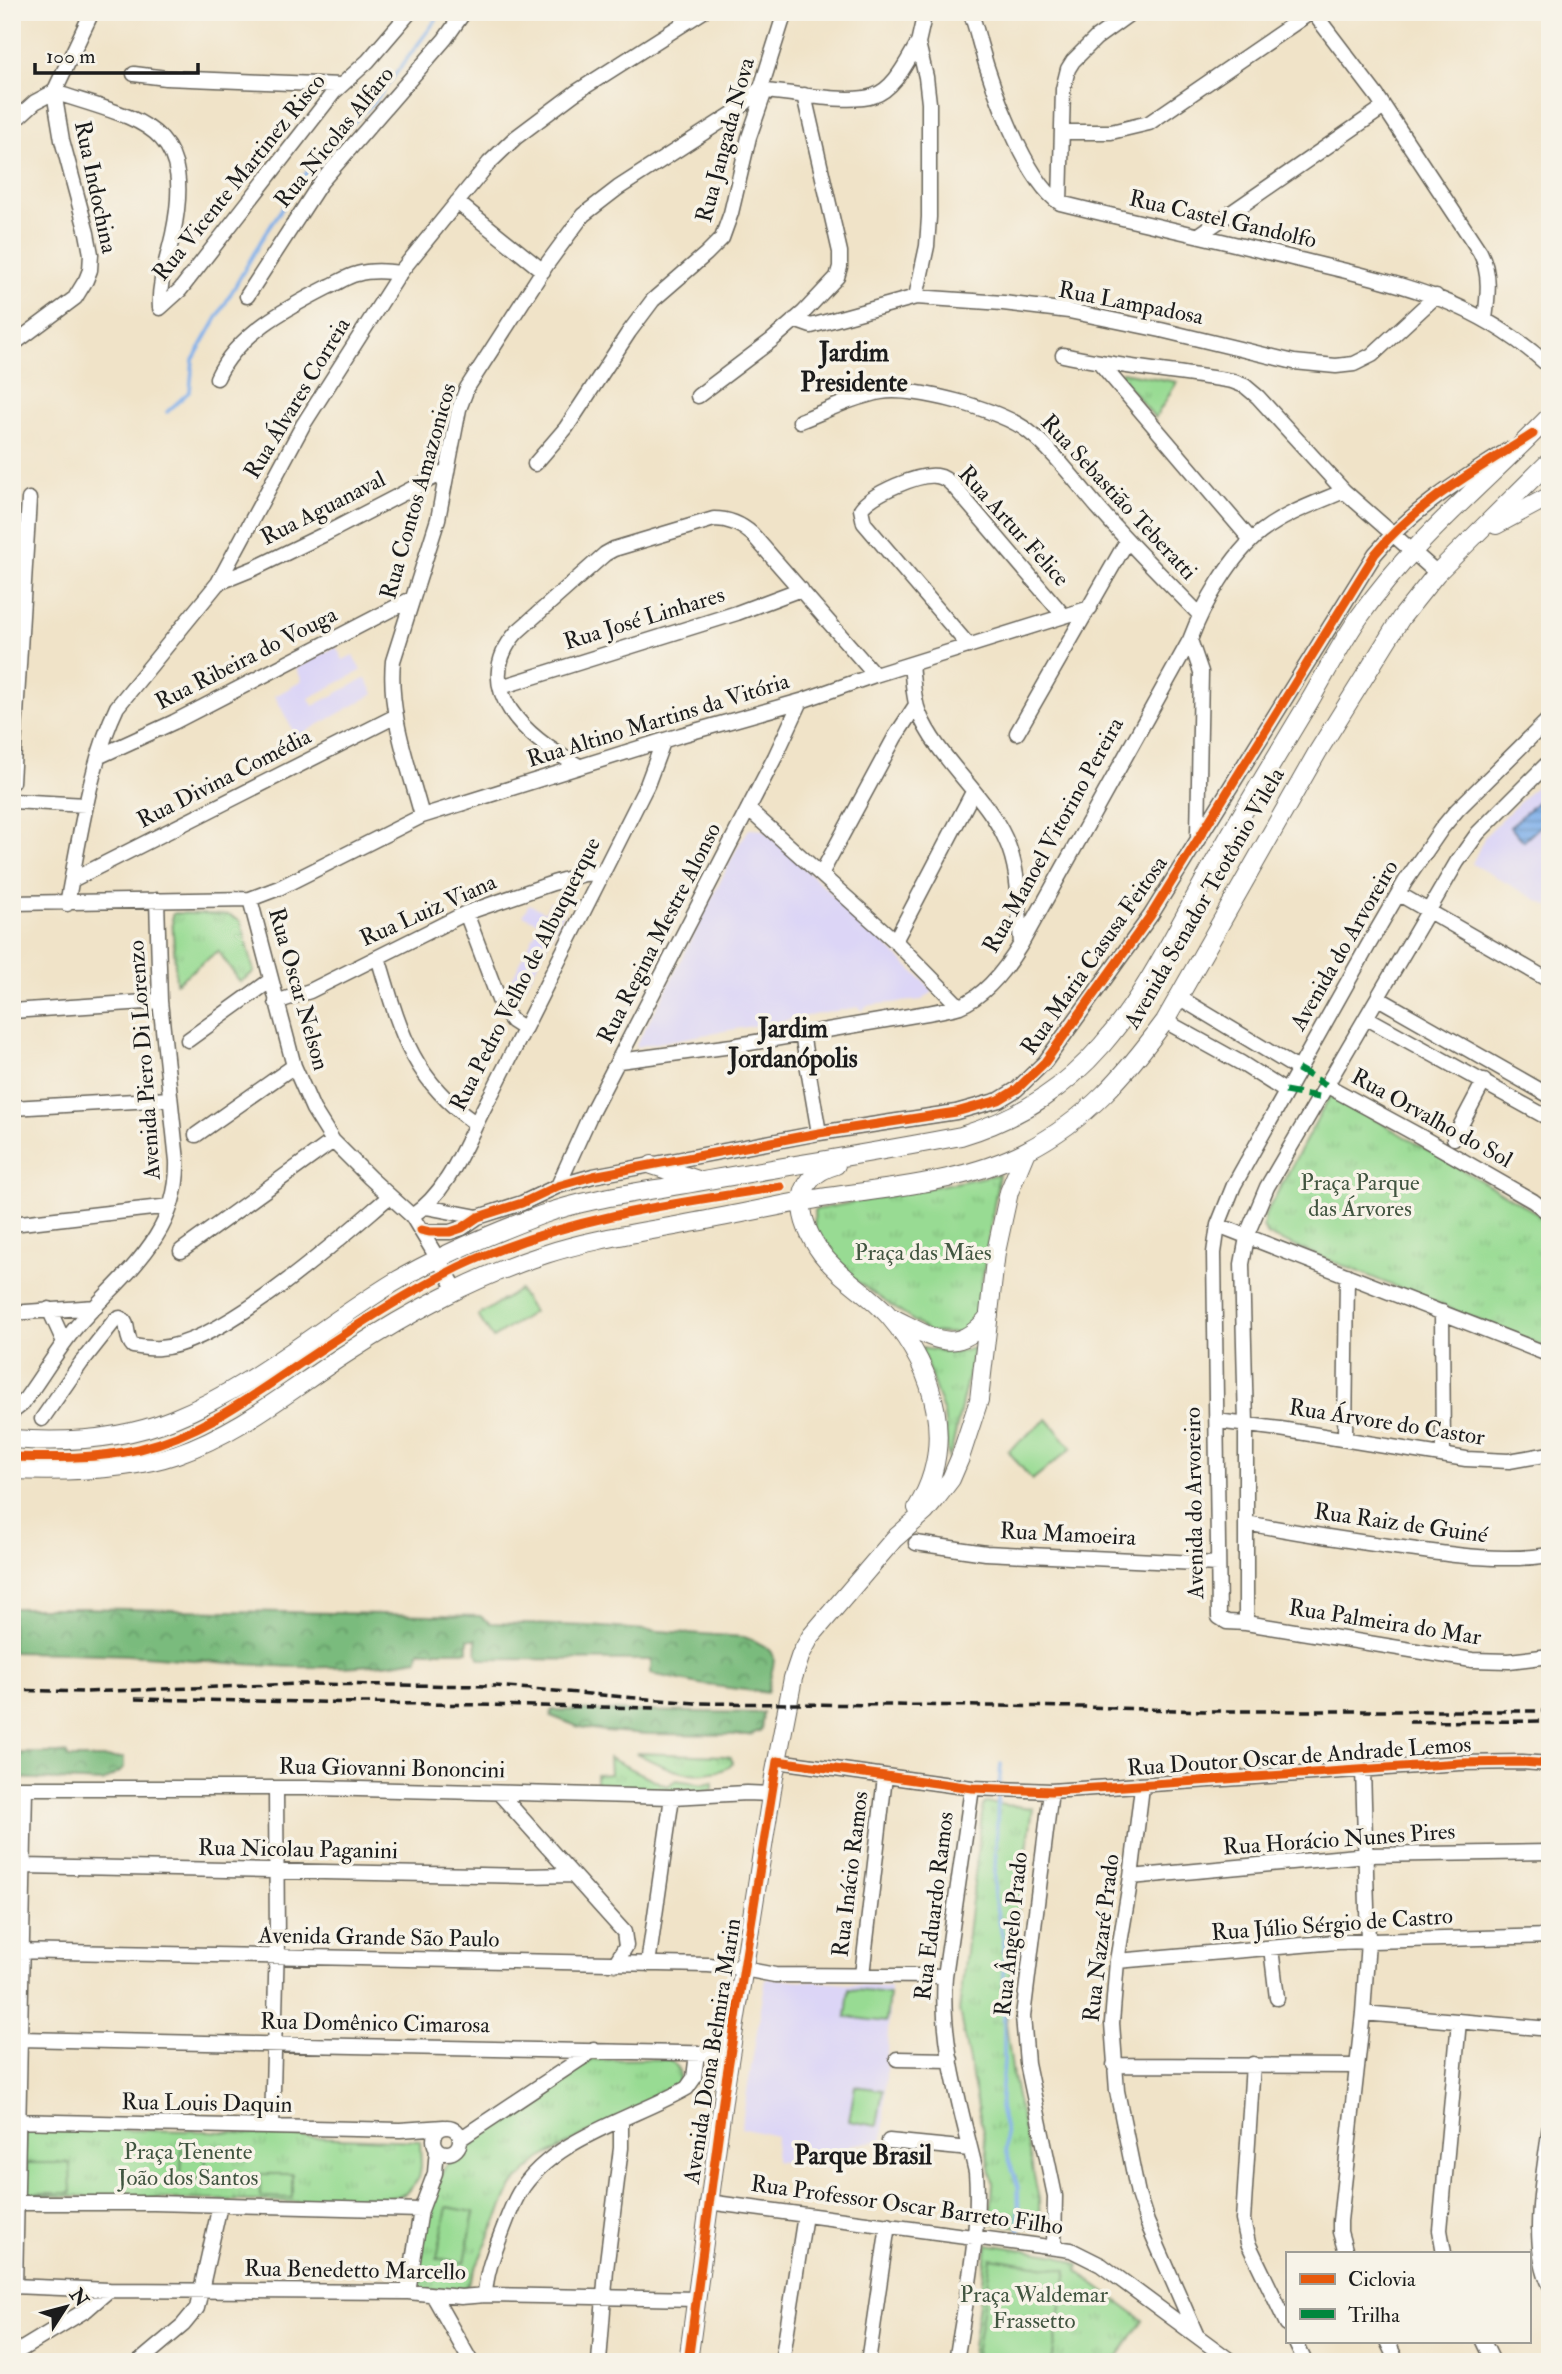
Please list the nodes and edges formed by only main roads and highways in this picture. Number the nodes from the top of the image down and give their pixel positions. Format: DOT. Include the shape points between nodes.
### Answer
graph roads {
  1 [pos="1550,416"];
  2 [pos="1550,461"];
  3 [pos="1550,496"];
  4 [pos="1478,535"];
  5 [pos="898,1147"];
  6 [pos="1026,1151"];
  7 [pos="652,1165"];
  8 [pos="701,1181"];
  9 [pos="802,1201"];
  10 [pos="888,1315"];
  11 [pos="989,1316"];
  12 [pos="12,1439"];
  13 [pos="12,1470"];
  14 [pos="906,1526"];
  15 [pos="688,2362"];
  1 -- 5 [label="main road, Avenida Senador Teotônio Vilela" via="1412,552 1359,618 1141,993 1090,1060 1054,1091 988,1128"];
  2 -- 4 [label="main road, Avenida Senador Teotônio Vilela"];
  3 -- 4 [label="main road"];
  4 -- 6 [label="main road, Avenida Senador Teotônio Vilela" via="1437,573 1393,629 1317,752 1166,1021 1109,1091"];
  5 -- 8 [label="main road, Avenida Senador Teotônio Vilela"];
  5 -- 9 [label="main road" via="877,1157 818,1171 807,1182"];
  6 -- 9 [label="main road, Avenida Senador Teotônio Vilela" via="948,1177"];
  6 -- 11 [label="main road, Avenida Dona Belmira Marin" via="1009,1192"];
  7 -- 8 [label="main road"];
  8 -- 12 [label="main road, Avenida Senador Teotônio Vilela" via="604,1198 475,1240 346,1313 229,1392 170,1420 93,1438"];
  9 -- 10 [label="main road, Avenida Dona Belmira Marin" via="823,1256"];
  9 -- 13 [label="main road, Avenida Senador Teotônio Vilela" via="576,1245 495,1272 393,1324 251,1419 177,1454 139,1464"];
  10 -- 11 [label="main road" via="954,1342 970,1337"];
  10 -- 14 [label="main road, Avenida Dona Belmira Marin" via="923,1367 939,1431 930,1485"];
  11 -- 14 [label="main road, Avenida Dona Belmira Marin" via="979,1400 960,1458 940,1494"];
  14 -- 15 [label="main road, Avenida Dona Belmira Marin" via="828,1614 809,1640 793,1678 730,2054"];
}
